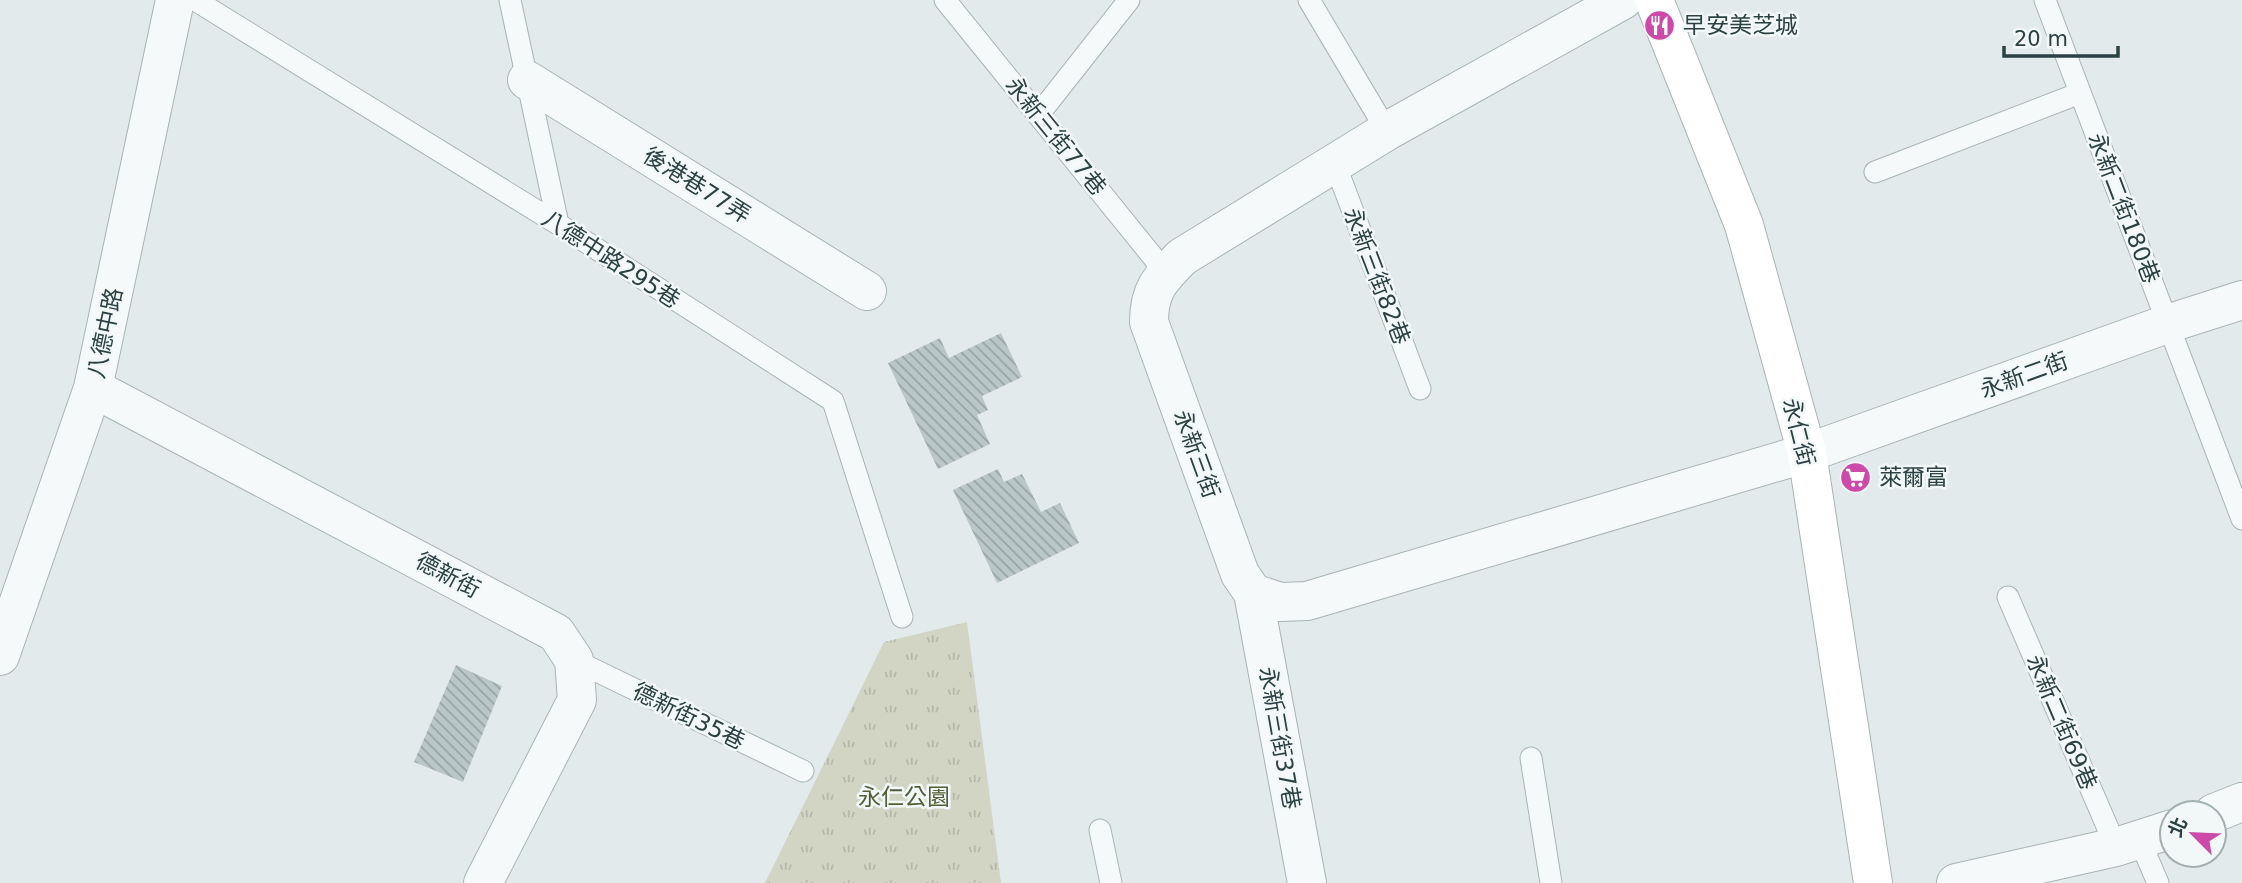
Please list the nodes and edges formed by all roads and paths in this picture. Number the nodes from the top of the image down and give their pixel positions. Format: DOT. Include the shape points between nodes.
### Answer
graph roads {
  1 [pos="174,0"];
  2 [pos="195,0"];
  3 [pos="510,0"];
  4 [pos="945,0"];
  5 [pos="1129,0"];
  6 [pos="1309,0"];
  7 [pos="1623,0"];
  8 [pos="1654,0"];
  9 [pos="2045,0"];
  10 [pos="527,80"];
  11 [pos="2080,93"];
  12 [pos="1039,114"];
  13 [pos="1387,131"];
  14 [pos="1335,164"];
  15 [pos="1875,172"];
  16 [pos="558,224"];
  17 [pos="1166,273"];
  18 [pos="867,291"];
  19 [pos="2242,300"];
  20 [pos="2167,324"];
  21 [pos="93,388"];
  22 [pos="1420,389"];
  23 [pos="1807,453"];
  24 [pos="2241,512"];
  25 [pos="1254,593"];
  26 [pos="2008,597"];
  27 [pos="902,617"];
  28 [pos="0,656"];
  29 [pos="574,660"];
  30 [pos="1531,758"];
  31 [pos="803,771"];
  32 [pos="1100,830"];
  33 [pos="2143,839"];
  34 [pos="483,883"];
  35 [pos="1111,883"];
  36 [pos="1307,883"];
  37 [pos="1551,883"];
  38 [pos="1872,883"];
  39 [pos="1956,883"];
  40 [pos="2158,883"];
  1 -- 21 [label="street, 八德中路"];
  2 -- 16 [label="lane, 八德中路295巷"];
  3 -- 10 [label="lane"];
  4 -- 12 [label="lane, 永新三街77巷"];
  5 -- 12 [label="lane"];
  6 -- 13 [label="lane"];
  7 -- 13 [label="street, 永新三街"];
  8 -- 23 [label="street, 永仁街" via="1744,225"];
  9 -- 11 [label="lane, 永新二街180巷"];
  10 -- 16 [label="lane"];
  10 -- 18 [label="street, 後港巷77弄"];
  11 -- 15 [label="lane"];
  11 -- 20 [label="lane, 永新二街180巷"];
  12 -- 17 [label="lane, 永新三街77巷"];
  13 -- 14 [label="street, 永新三街"];
  14 -- 17 [label="street, 永新三街" via="1182,257"];
  14 -- 22 [label="lane, 永新三街82巷"];
  16 -- 27 [label="lane, 八德中路295巷" via="833,401"];
  17 -- 25 [label="street, 永新三街" via="1149,302 1149,322 1240,574"];
  19 -- 20 [label="street, 永新二街"];
  20 -- 23 [label="street, 永新二街"];
  20 -- 24 [label="lane, 永新二街180巷"];
  21 -- 28 [label="street, 八德中路"];
  21 -- 29 [label="street, 德新街" via="556,633"];
  23 -- 25 [label="street" via="1307,601 1280,602"];
  23 -- 38 [label="street, 永仁街"];
  25 -- 36 [label="street, 永新三街37巷"];
  26 -- 33 [label="lane, 永新二街69巷"];
  29 -- 31 [label="lane, 德新街35巷"];
  29 -- 34 [label="street" via="577,700"];
  30 -- 37 [label="lane"];
  32 -- 35 [label="lane"];
  33 -- 39 [label="street"];
  33 -- 40 [label="lane, 永新二街69巷"];
}
